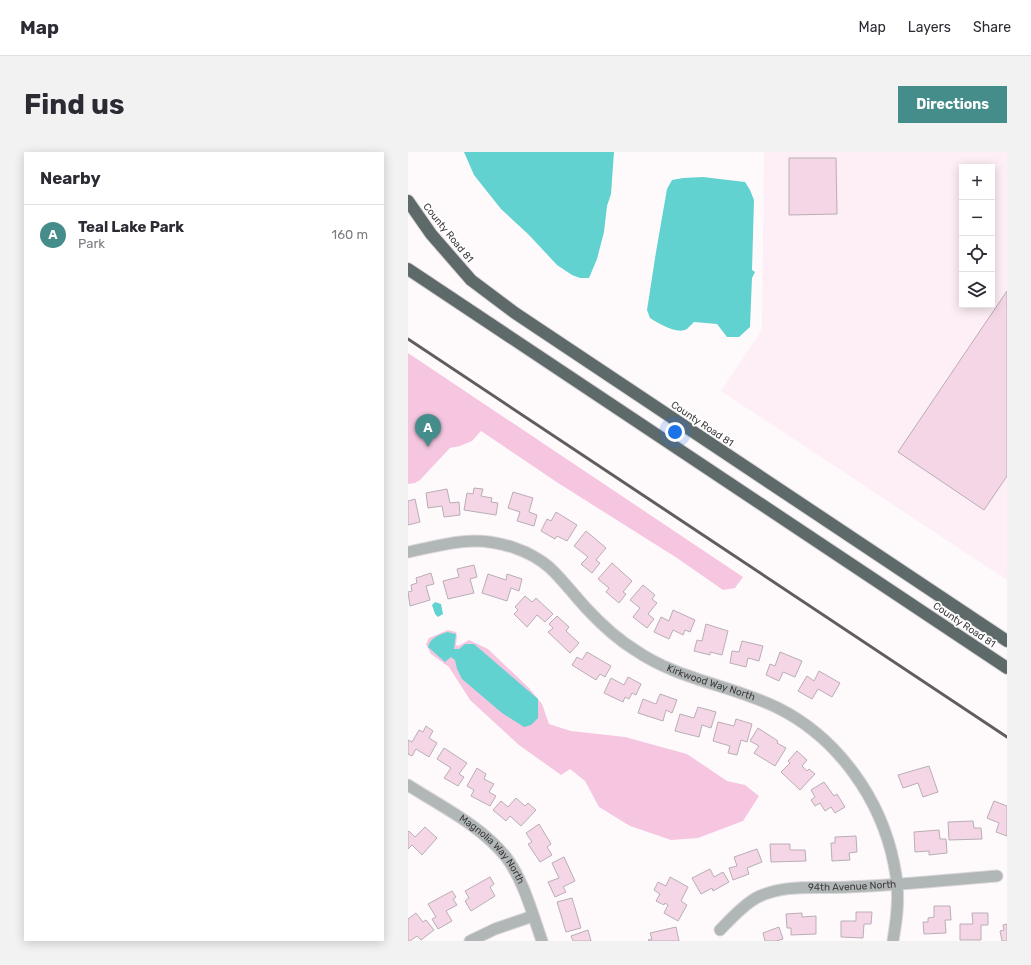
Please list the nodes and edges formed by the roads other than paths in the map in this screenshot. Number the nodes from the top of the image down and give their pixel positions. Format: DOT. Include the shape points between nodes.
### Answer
graph roads {
  1 [pos="408,201"];
  2 [pos="408,269"];
  3 [pos="408,552"];
  4 [pos="1007,641"];
  5 [pos="1007,668"];
  6 [pos="409,787"];
  7 [pos="997,876"];
  8 [pos="897,884"];
  9 [pos="533,916"];
  10 [pos="720,930"];
  11 [pos="470,941"];
  12 [pos="542,941"];
  13 [pos="893,941"];
  1 -- 4 [label="highway, County Road 81" via="431,234 471,280 515,313"];
  2 -- 5 [label="highway, County Road 81"];
  3 -- 8 [label="street, Kirkwood Way North" via="473,541 493,542 534,556 548,566 610,631 635,650 692,678 749,696 806,725 836,751 869,797 883,825"];
  6 -- 9 [label="street, Magnolia Way North" via="491,840 518,877"];
  7 -- 8 [label="street, 94th Avenue North"];
  8 -- 10 [label="street, 94th Avenue North" via="848,888 792,888 774,892 756,898"];
  8 -- 13 [label="street, Kirkwood Way North"];
  9 -- 11 [label="street"];
  9 -- 12 [label="street, Magnolia Way North"];
}
